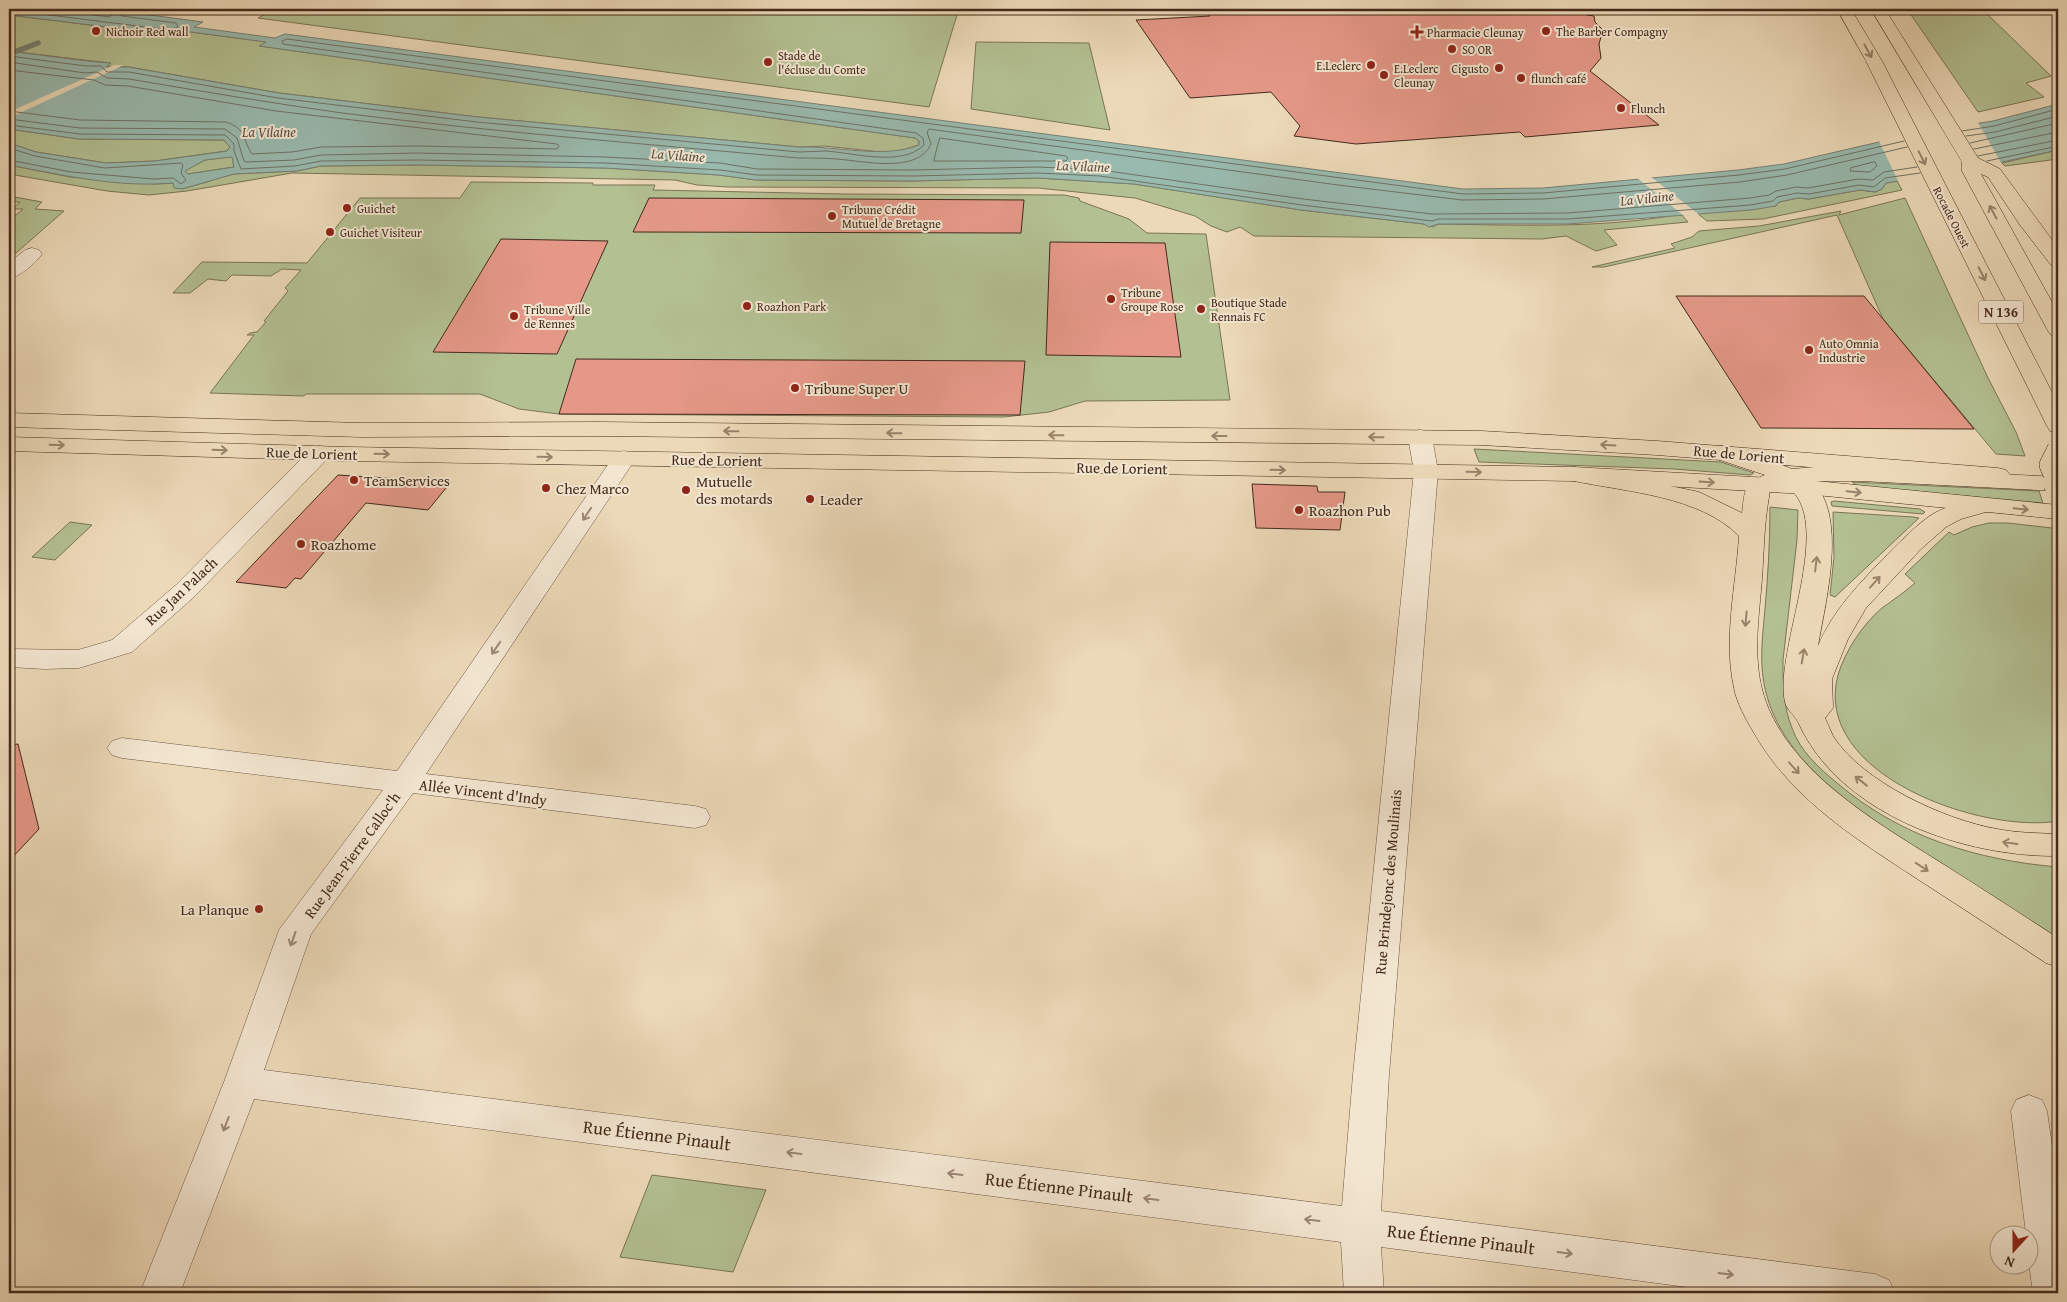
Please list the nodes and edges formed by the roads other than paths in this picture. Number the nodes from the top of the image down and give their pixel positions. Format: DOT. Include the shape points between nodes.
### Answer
graph roads {
  1 [pos="1844,9"];
  2 [pos="1878,9"];
  3 [pos="1971,162"];
  4 [pos="32,254"];
  5 [pos="2058,261"];
  6 [pos="9,273"];
  7 [pos="2058,332"];
  8 [pos="9,420"];
  9 [pos="2058,426"];
  10 [pos="1420,437"];
  11 [pos="9,444"];
  12 [pos="2058,449"];
  13 [pos="320,453"];
  14 [pos="1722,453"];
  15 [pos="624,458"];
  16 [pos="1426,471"];
  17 [pos="1574,474"];
  18 [pos="1796,482"];
  19 [pos="2058,483"];
  20 [pos="1759,486"];
  21 [pos="1984,505"];
  22 [pos="2058,512"];
  23 [pos="1753,536"];
  24 [pos="9,658"];
  25 [pos="1811,718"];
  26 [pos="122,748"];
  27 [pos="405,782"];
  28 [pos="696,817"];
  29 [pos="2058,845"];
  30 [pos="2058,954"];
  31 [pos="242,1082"];
  32 [pos="2029,1111"];
  33 [pos="1360,1226"];
  34 [pos="160,1293"];
  35 [pos="1364,1293"];
  36 [pos="1875,1293"];
  37 [pos="2053,1293"];
  1 -- 9 [label="main road, Rocade Ouest / N 136, one-way"];
  2 -- 3 [label="main road, N 136"];
  3 -- 5 [label="main road" via="1994,172 2026,222"];
  7 -- 3 [label="main road, N 136, one-way" via="1971,171"];
  4 -- 6 [label="street"];
  10 -- 8 [label="main road, Rue de Lorient, one-way" via="596,429 362,430"];
  14 -- 10 [label="main road, Rue de Lorient, one-way"];
  10 -- 16 [label="street"];
  11 -- 13 [label="main road, Rue de Lorient, one-way"];
  12 -- 19 [label="main road, bridge" via="2050,465"];
  13 -- 15 [label="main road, Rue de Lorient, one-way"];
  13 -- 24 [label="street, Rue Jan Palach" via="185,591 122,646 79,659"];
  14 -- 18 [label="main road"];
  14 -- 19 [label="main road, Rue de Lorient"];
  15 -- 16 [label="main road, Rue de Lorient, one-way"];
  15 -- 27 [label="street, Rue Jean-Pierre Calloc'h, one-way"];
  16 -- 17 [label="main road, Rue de Lorient, one-way"];
  16 -- 33 [label="street, Rue Brindejonc des Moulinais"];
  17 -- 20 [label="main road, Rue de Lorient, one-way"];
  17 -- 23 [label="main road" via="1690,497 1737,520"];
  18 -- 19 [label="main road" via="1852,473"];
  18 -- 20 [label="main road, Rue de Lorient"];
  18 -- 21 [label="main road, Rue de Lorient, one-way"];
  25 -- 18 [label="main road, one-way" via="1800,705 1800,673 1818,552 1818,514 1812,498"];
  20 -- 23 [label="main road" via="1754,502"];
  21 -- 22 [label="main road, Rue de Lorient, one-way"];
  25 -- 21 [label="main road, one-way" via="1819,708 1818,679 1826,655 1855,604 1937,522"];
  23 -- 30 [label="main road, one-way" via="1744,644 1745,671 1756,710 1778,750 1823,798 1857,825"];
  29 -- 25 [label="main road, one-way" via="1992,840 1966,834 1914,813 1857,778 1823,744"];
  26 -- 27 [label="street, Allée Vincent d'Indy"];
  27 -- 28 [label="street, Allée Vincent d'Indy"];
  27 -- 31 [label="street, Rue Jean-Pierre Calloc'h, one-way" via="296,930"];
  33 -- 31 [label="street, Rue Étienne Pinault, one-way"];
  31 -- 34 [label="street, Rue Jean-Pierre Calloc'h, one-way"];
  32 -- 37 [label="street"];
  33 -- 35 [label="street, Rue Brindejonc des Moulinais"];
  33 -- 36 [label="street, Rue Étienne Pinault, one-way"];
}
